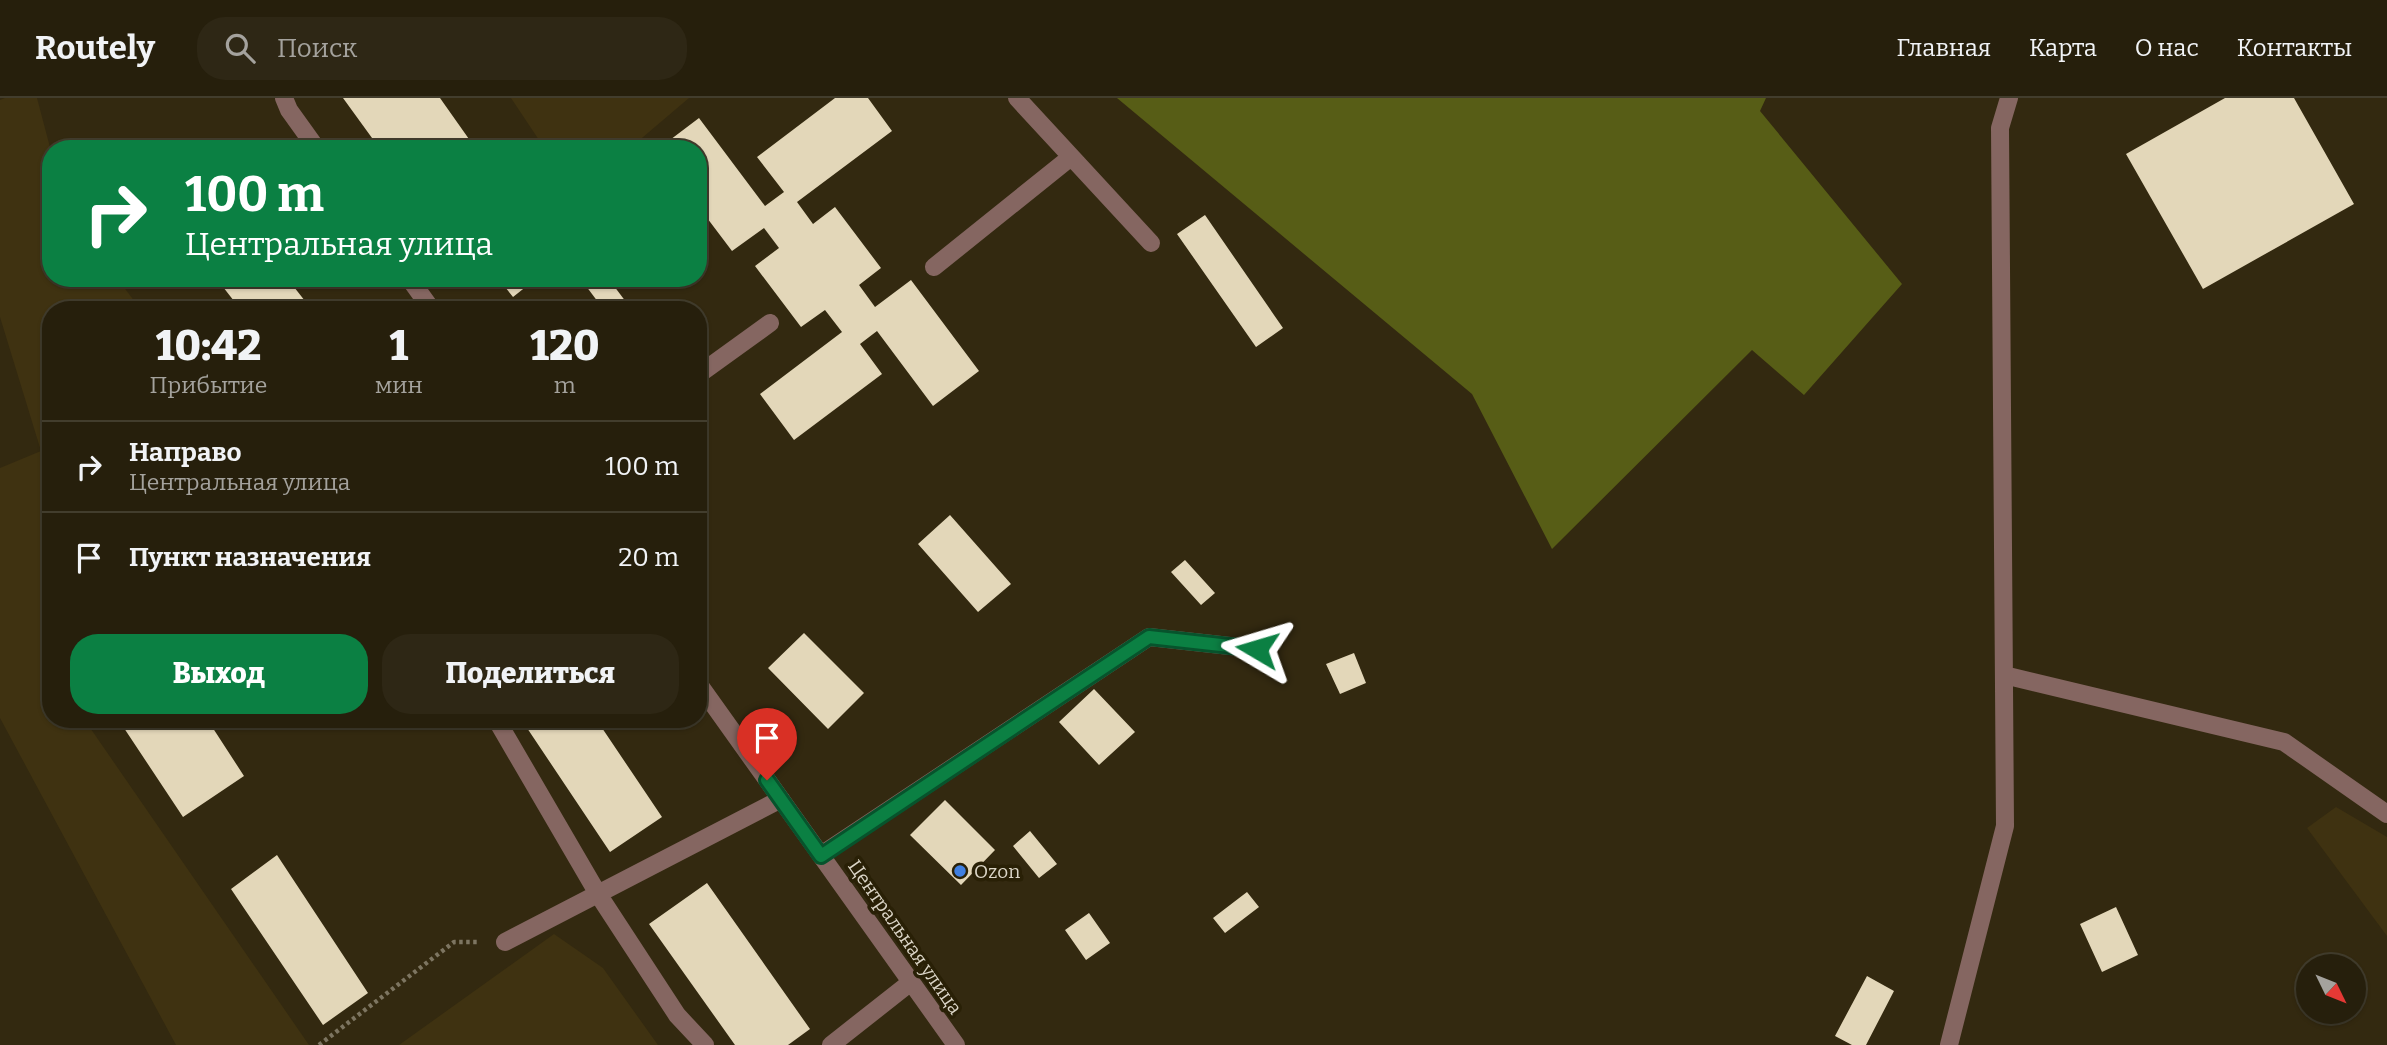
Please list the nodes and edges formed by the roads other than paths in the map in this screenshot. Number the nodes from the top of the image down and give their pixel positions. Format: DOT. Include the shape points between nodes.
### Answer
graph roads {
  1 [pos="284,98"];
  2 [pos="1017,98"];
  3 [pos="2009,98"];
  4 [pos="311,140"];
  5 [pos="1072,157"];
  6 [pos="1151,243"];
  7 [pos="934,267"];
  8 [pos="770,323"];
  9 [pos="707,368"];
  10 [pos="1257,649"];
  11 [pos="2004,675"];
  12 [pos="707,696"];
  13 [pos="501,728"];
  14 [pos="781,799"];
  15 [pos="2387,814"];
  16 [pos="821,856"];
  17 [pos="598,894"];
  18 [pos="505,942"];
  19 [pos="911,982"];
  20 [pos="705,1045"];
  21 [pos="831,1045"];
  22 [pos="956,1045"];
  23 [pos="1949,1045"];
  1 -- 4 [label="street"];
  2 -- 5 [label="street"];
  3 -- 11 [label="street" via="2000,128"];
  5 -- 6 [label="street"];
  5 -- 7 [label="street"];
  8 -- 9 [label="street"];
  10 -- 16 [label="street" via="1149,637"];
  11 -- 15 [label="street" via="2284,742"];
  11 -- 23 [label="street" via="2005,826"];
  12 -- 14 [label="street, Центральная улица"];
  13 -- 17 [label="street"];
  14 -- 16 [label="street, Центральная улица"];
  14 -- 17 [label="street"];
  16 -- 19 [label="street, Центральная улица"];
  17 -- 18 [label="street"];
  17 -- 20 [label="street" via="677,1015"];
  19 -- 21 [label="street"];
  19 -- 22 [label="street, Центральная улица"];
}
